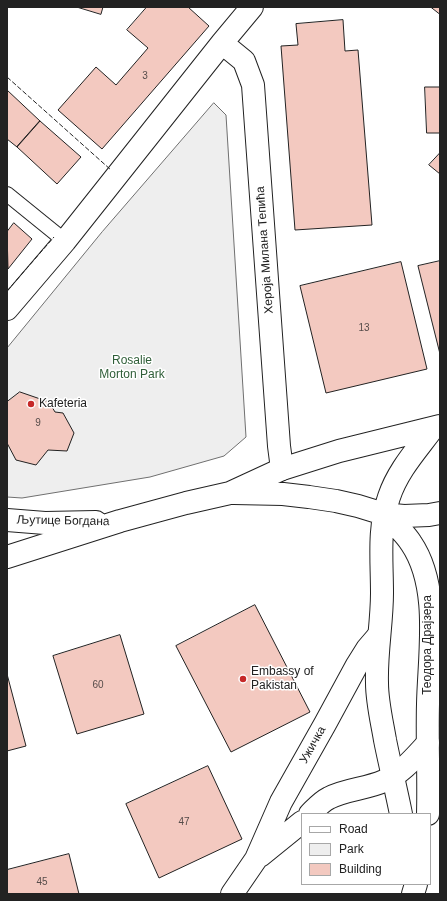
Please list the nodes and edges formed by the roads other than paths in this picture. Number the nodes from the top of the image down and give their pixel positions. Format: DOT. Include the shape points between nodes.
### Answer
graph roads {
  1 [pos="252,7"];
  2 [pos="222,43"];
  3 [pos="7,194"];
  4 [pos="64,241"];
  5 [pos="7,309"];
  6 [pos="437,427"];
  7 [pos="282,469"];
  8 [pos="230,493"];
  9 [pos="440,513"];
  10 [pos="384,514"];
  11 [pos="7,520"];
  12 [pos="120,522"];
  13 [pos="7,557"];
  14 [pos="379,635"];
  15 [pos="435,676"];
  16 [pos="428,743"];
  17 [pos="393,776"];
  18 [pos="311,813"];
  19 [pos="401,813"];
  20 [pos="428,813"];
  21 [pos="301,823"];
  22 [pos="256,859"];
  23 [pos="232,894"];
  1 -- 2 [label="street"];
  2 -- 4 [label="street"];
  2 -- 7 [label="street, Хероја Милана Тепића" via="244,62 253,85"];
  3 -- 4 [label="lane"];
  4 -- 5 [label="street"];
  6 -- 7 [label="street" via="339,451"];
  6 -- 10 [label="street" via="399,474"];
  7 -- 8 [label="street"];
  8 -- 10 [label="street" via="309,497 336,501"];
  8 -- 12 [label="street"];
  9 -- 10 [label="street" via="404,516"];
  10 -- 14 [label="street" via="381,545 382,616"];
  10 -- 15 [label="street, Теодора Драјзера" via="403,532 422,565 429,595"];
  11 -- 12 [label="street, Љутице Богдана" via="45,523"];
  12 -- 13 [label="street"];
  14 -- 17 [label="street" via="377,685"];
  14 -- 22 [label="street, Ужичка" via="357,664 281,802"];
  15 -- 16 [label="street, Теодора Драјзера" via="428,697"];
  16 -- 17 [label="street" via="411,762"];
  16 -- 20 [label="street, Теодора Драјзера"];
  17 -- 18 [label="street" via="370,786 328,798"];
  17 -- 19 [label="street"];
  21 -- 22 [label="street, Ужичка"];
  22 -- 23 [label="street, Ужичка"];
}
